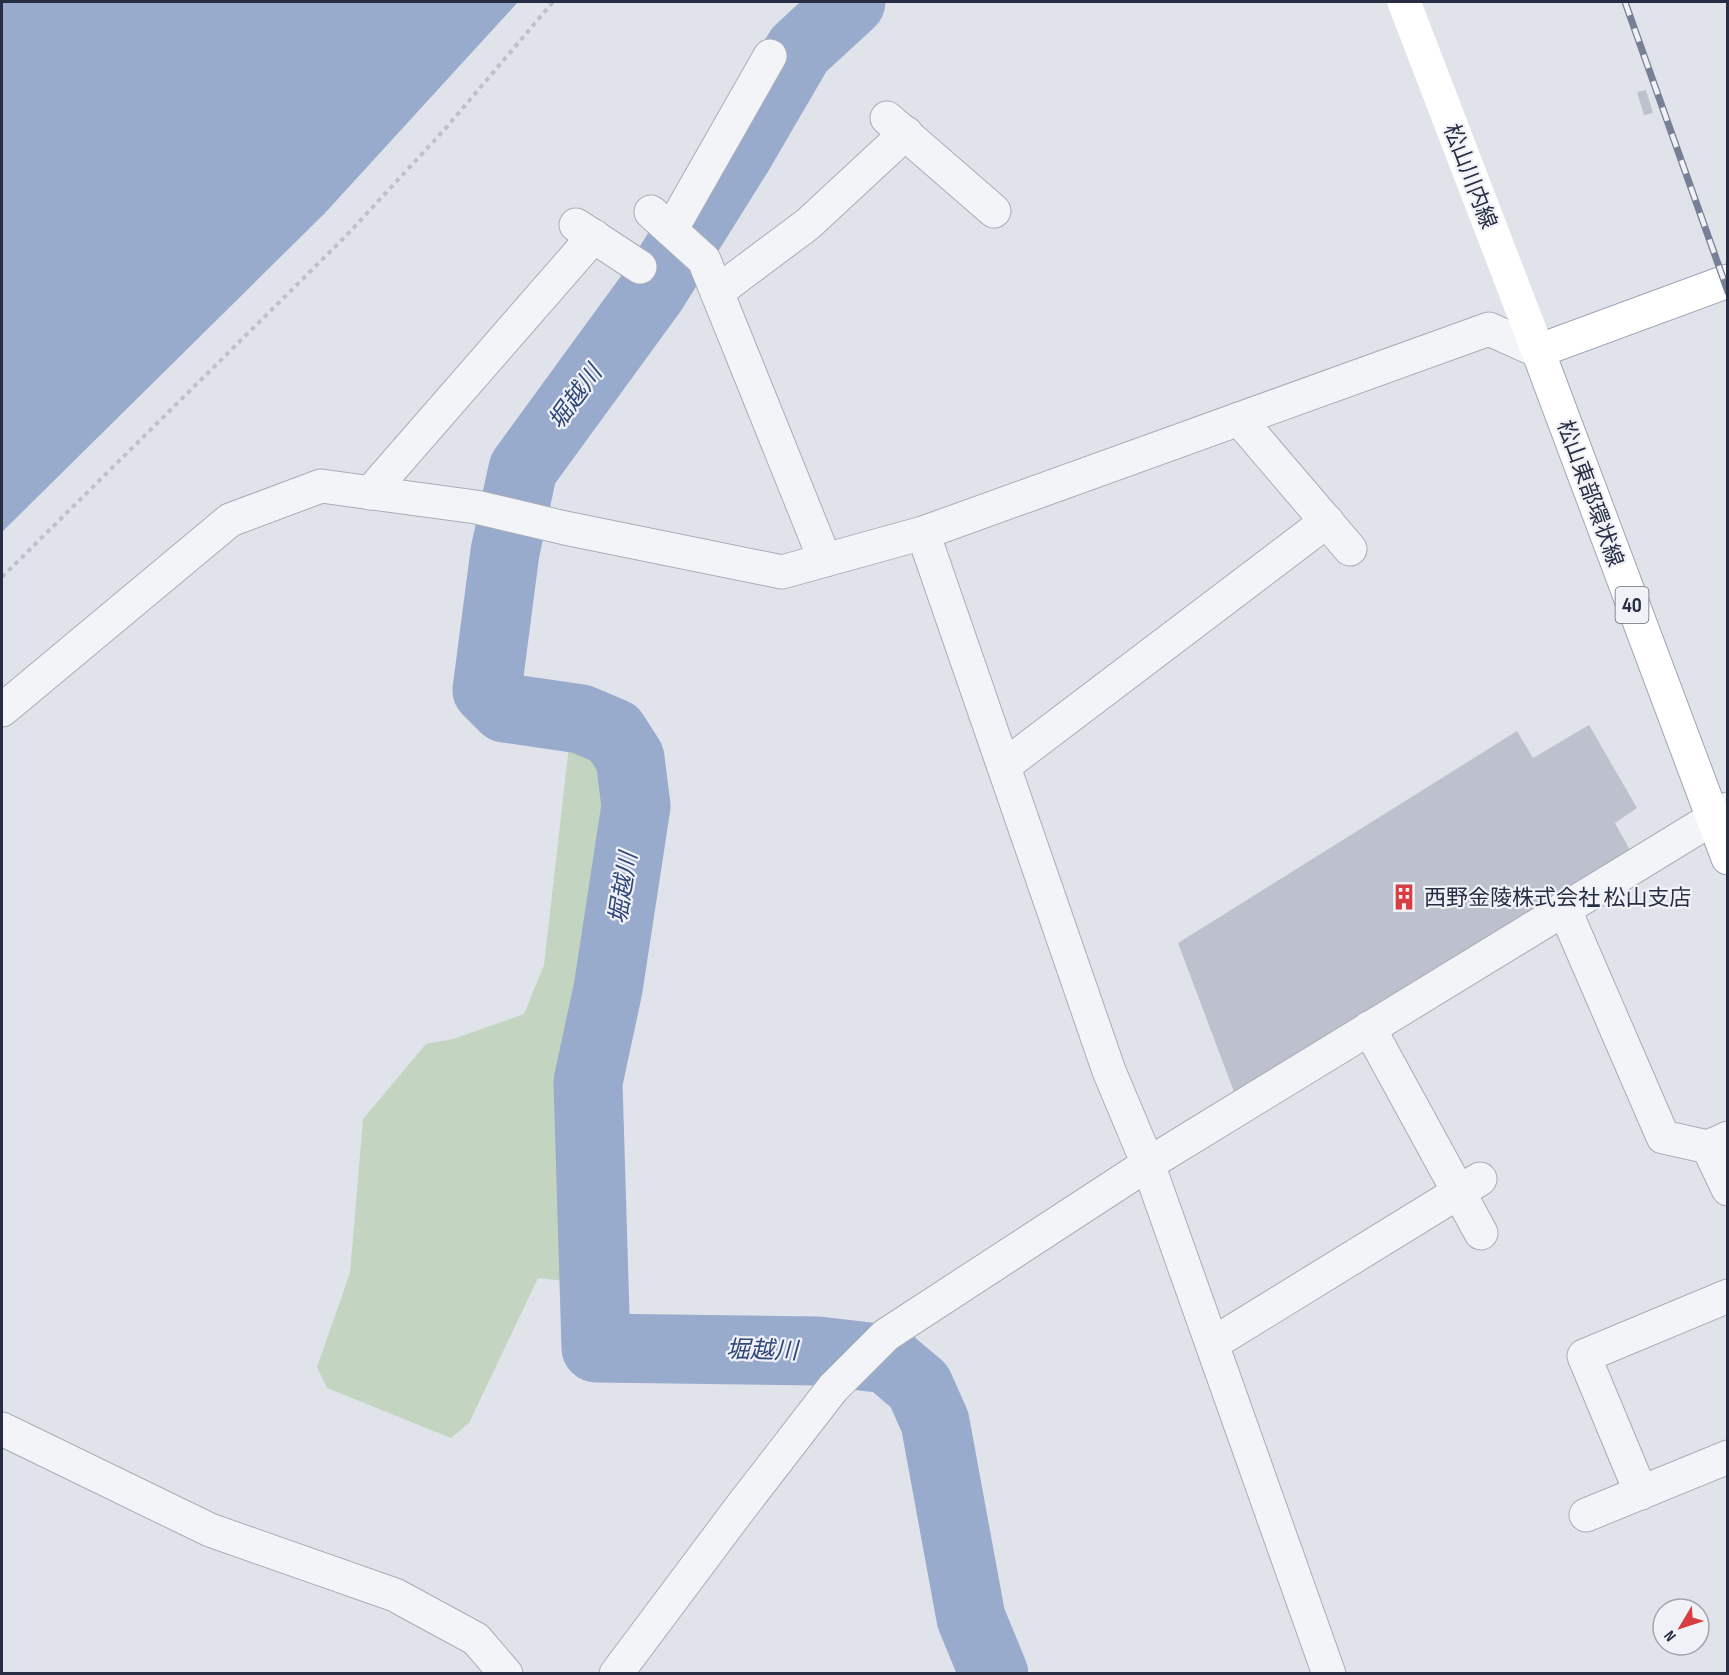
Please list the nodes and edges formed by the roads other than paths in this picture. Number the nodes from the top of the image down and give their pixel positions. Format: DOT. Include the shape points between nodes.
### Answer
graph roads {
  1 [pos="1404,2"];
  2 [pos="770,56"];
  3 [pos="994,211"];
  4 [pos="640,267"];
  5 [pos="1728,281"];
  6 [pos="717,292"];
  7 [pos="1538,351"];
  8 [pos="1239,419"];
  9 [pos="370,493"];
  10 [pos="1327,521"];
  11 [pos="923,533"];
  12 [pos="1350,549"];
  13 [pos="825,560"];
  14 [pos="2,710"];
  15 [pos="1004,766"];
  16 [pos="1720,814"];
  17 [pos="1728,858"];
  18 [pos="1564,908"];
  19 [pos="1369,1028"];
  20 [pos="1718,1142"];
  21 [pos="1148,1164"];
  22 [pos="1469,1186"];
  23 [pos="1728,1189"];
  24 [pos="1481,1233"];
  25 [pos="1728,1296"];
  26 [pos="1212,1344"];
  27 [pos="2,1429"];
  28 [pos="1728,1457"];
  29 [pos="1641,1493"];
  30 [pos="1586,1515"];
  31 [pos="506,1674"];
  32 [pos="616,1674"];
  33 [pos="1329,1674"];
  1 -- 7 [label="main road, 松山川内線"];
  2 -- 6 [label="street" via="661,221 704,260"];
  3 -- 6 [label="street" via="897,125 808,224"];
  4 -- 9 [label="street" via="585,231"];
  5 -- 7 [label="main road"];
  6 -- 13 [label="street"];
  7 -- 8 [label="street" via="1489,329"];
  7 -- 16 [label="main road, 松山東部環状線 / 40"];
  8 -- 10 [label="street"];
  8 -- 11 [label="street"];
  9 -- 13 [label="street" via="476,507 782,572"];
  9 -- 14 [label="street" via="321,486 230,520"];
  10 -- 12 [label="street"];
  10 -- 15 [label="street"];
  11 -- 13 [label="street"];
  11 -- 15 [label="street"];
  15 -- 21 [label="street" via="1109,1071"];
  16 -- 17 [label="main road, 松山東部環状線 / 40"];
  16 -- 18 [label="street"];
  18 -- 19 [label="street"];
  18 -- 20 [label="street" via="1663,1137"];
  19 -- 21 [label="street"];
  19 -- 22 [label="street"];
  20 -- 23 [label="street"];
  21 -- 26 [label="street"];
  21 -- 32 [label="street" via="886,1335 833,1388"];
  22 -- 24 [label="street"];
  22 -- 26 [label="street"];
  25 -- 29 [label="street" via="1584,1356"];
  26 -- 33 [label="street"];
  27 -- 31 [label="street" via="210,1530 395,1594 476,1639"];
  28 -- 29 [label="street"];
  29 -- 30 [label="street"];
}
